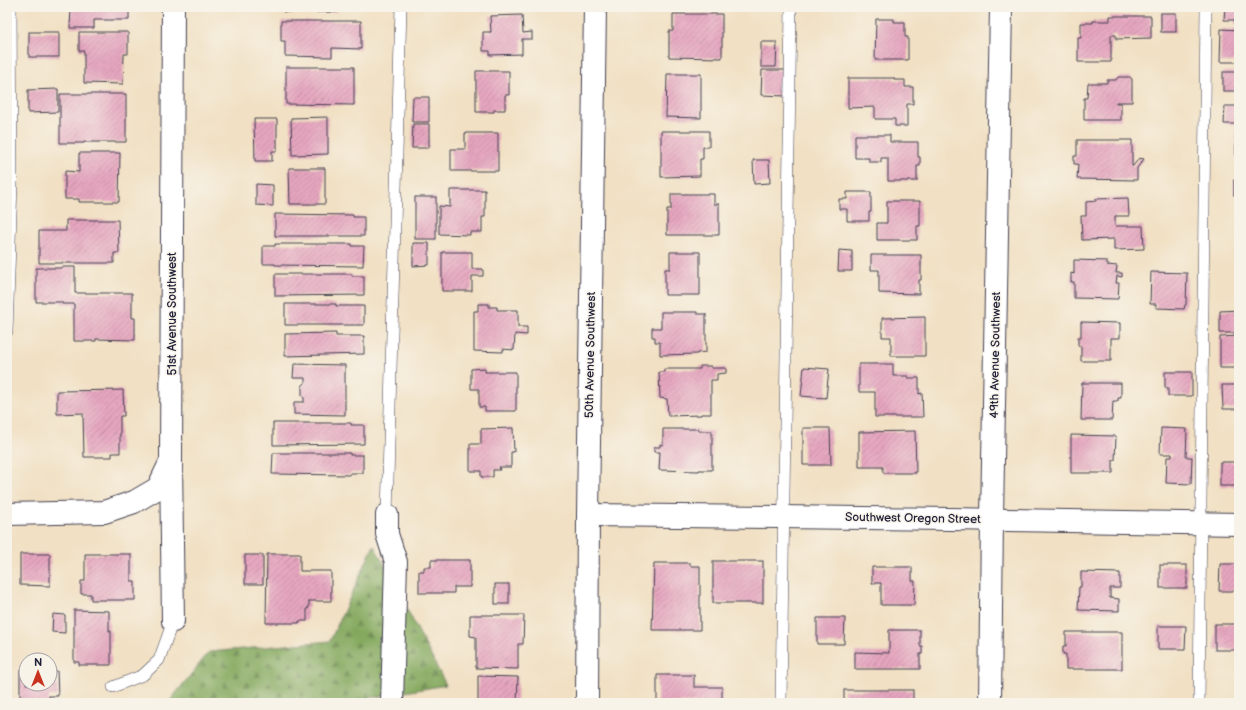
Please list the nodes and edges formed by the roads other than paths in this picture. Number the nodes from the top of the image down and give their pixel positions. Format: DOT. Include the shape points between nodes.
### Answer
graph roads {
  1 [pos="11,7"];
  2 [pos="173,7"];
  3 [pos="401,7"];
  4 [pos="595,7"];
  5 [pos="791,7"];
  6 [pos="1001,7"];
  7 [pos="1206,7"];
  8 [pos="7,331"];
  9 [pos="171,460"];
  10 [pos="7,514"];
  11 [pos="387,515"];
  12 [pos="588,515"];
  13 [pos="784,517"];
  14 [pos="992,519"];
  15 [pos="1201,523"];
  16 [pos="1239,524"];
  17 [pos="173,621"];
  18 [pos="113,687"];
  19 [pos="392,703"];
  20 [pos="586,703"];
  21 [pos="781,703"];
  22 [pos="990,703"];
  23 [pos="1199,703"];
  1 -- 8 [label="lane" via="12,183"];
  2 -- 9 [label="street, 51st Avenue Southwest"];
  3 -- 11 [label="lane"];
  4 -- 12 [label="street, 50th Avenue Southwest"];
  5 -- 13 [label="lane"];
  6 -- 14 [label="street, 49th Avenue Southwest"];
  7 -- 15 [label="lane"];
  9 -- 10 [label="street" via="158,488 134,502 104,512"];
  9 -- 17 [label="street, 51st Avenue Southwest"];
  11 -- 19 [label="street" via="388,534 396,562"];
  12 -- 13 [label="street, Southwest Oregon Street"];
  12 -- 20 [label="street, 50th Avenue Southwest"];
  13 -- 14 [label="street, Southwest Oregon Street"];
  13 -- 21 [label="lane"];
  14 -- 15 [label="street, Southwest Oregon Street"];
  14 -- 22 [label="street, 49th Avenue Southwest"];
  15 -- 16 [label="street, Southwest Oregon Street"];
  15 -- 23 [label="lane"];
  17 -- 18 [label="lane" via="159,660 142,675"];
}
